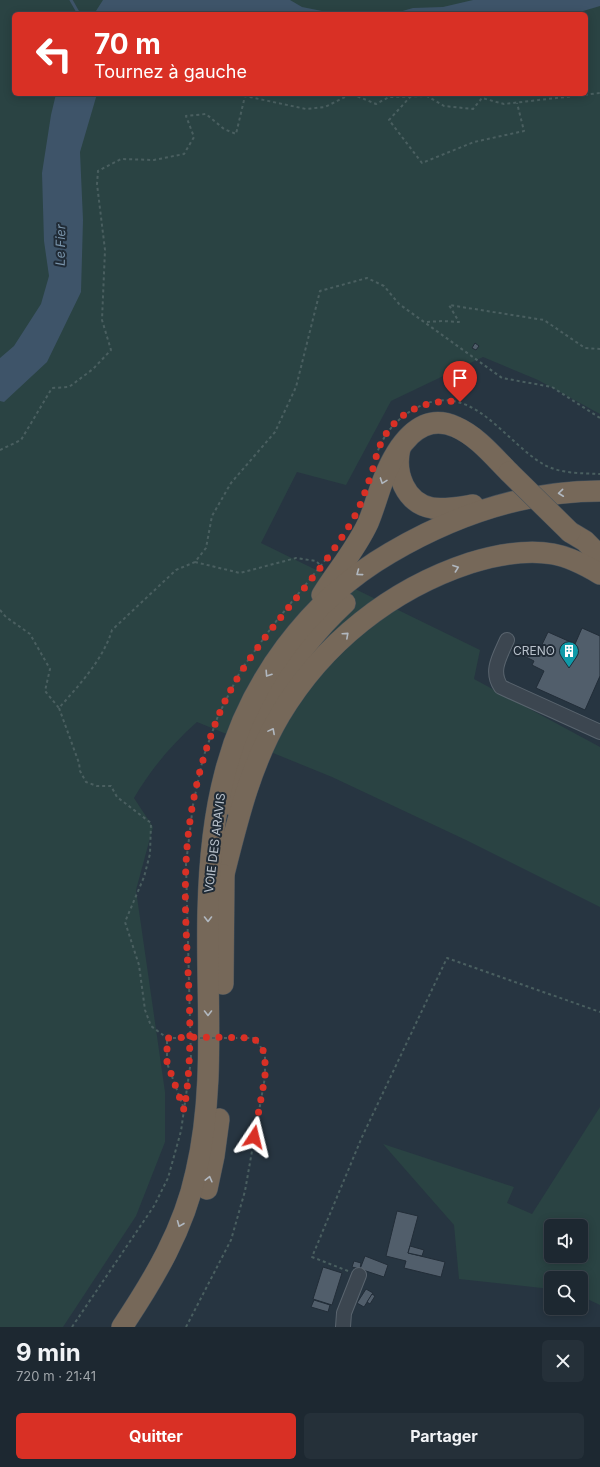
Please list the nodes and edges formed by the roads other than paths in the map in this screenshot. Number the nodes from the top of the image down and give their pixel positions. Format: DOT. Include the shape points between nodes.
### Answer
graph roads {
  1 [pos="401,446"];
  2 [pos="600,491"];
  3 [pos="534,498"];
  4 [pos="600,505"];
  5 [pos="570,532"];
  6 [pos="600,556"];
  7 [pos="580,562"];
  8 [pos="600,574"];
  9 [pos="507,640"];
  10 [pos="290,642"];
  11 [pos="600,732"];
  12 [pos="224,874"];
  13 [pos="358,1275"];
  14 [pos="122,1327"];
  15 [pos="139,1327"];
  16 [pos="343,1327"];
  1 -- 3 [label="highway" via="398,465 402,484 413,499 427,506 438,509 452,508"];
  1 -- 5 [label="highway, bridge" via="410,435 424,426 434,423 451,425 469,435"];
  1 -- 10 [label="highway, one-way" via="384,478 373,512 359,541"];
  2 -- 3 [label="highway, VOIE DES ARAVIS, one-way"];
  3 -- 10 [label="highway, VOIE DES ARAVIS, one-way" via="486,509 417,537 363,570 333,594"];
  4 -- 12 [label="highway, VOIE DES ARAVIS" via="529,512 445,538 397,562 332,615 286,672 254,733 233,800"];
  5 -- 6 [label="highway" via="585,541"];
  5 -- 7 [label="highway" via="577,546"];
  7 -- 8 [label="highway"];
  12 -- 7 [label="highway, one-way" via="248,786 272,731 305,679 348,632 411,588 478,561 508,554 541,552"];
  9 -- 11 [label="street" via="497,664 496,679 501,686"];
  10 -- 14 [label="highway, VOIE DES ARAVIS, one-way" via="259,688 246,715 225,772 217,811 210,861 208,912 207,1099 196,1172 186,1209 176,1233 150,1284"];
  15 -- 12 [label="highway, VOIE DES ARAVIS, one-way" via="189,1239 205,1195 214,1156 220,1117 223,1056"];
  13 -- 16 [label="street" via="344,1313"];
}
